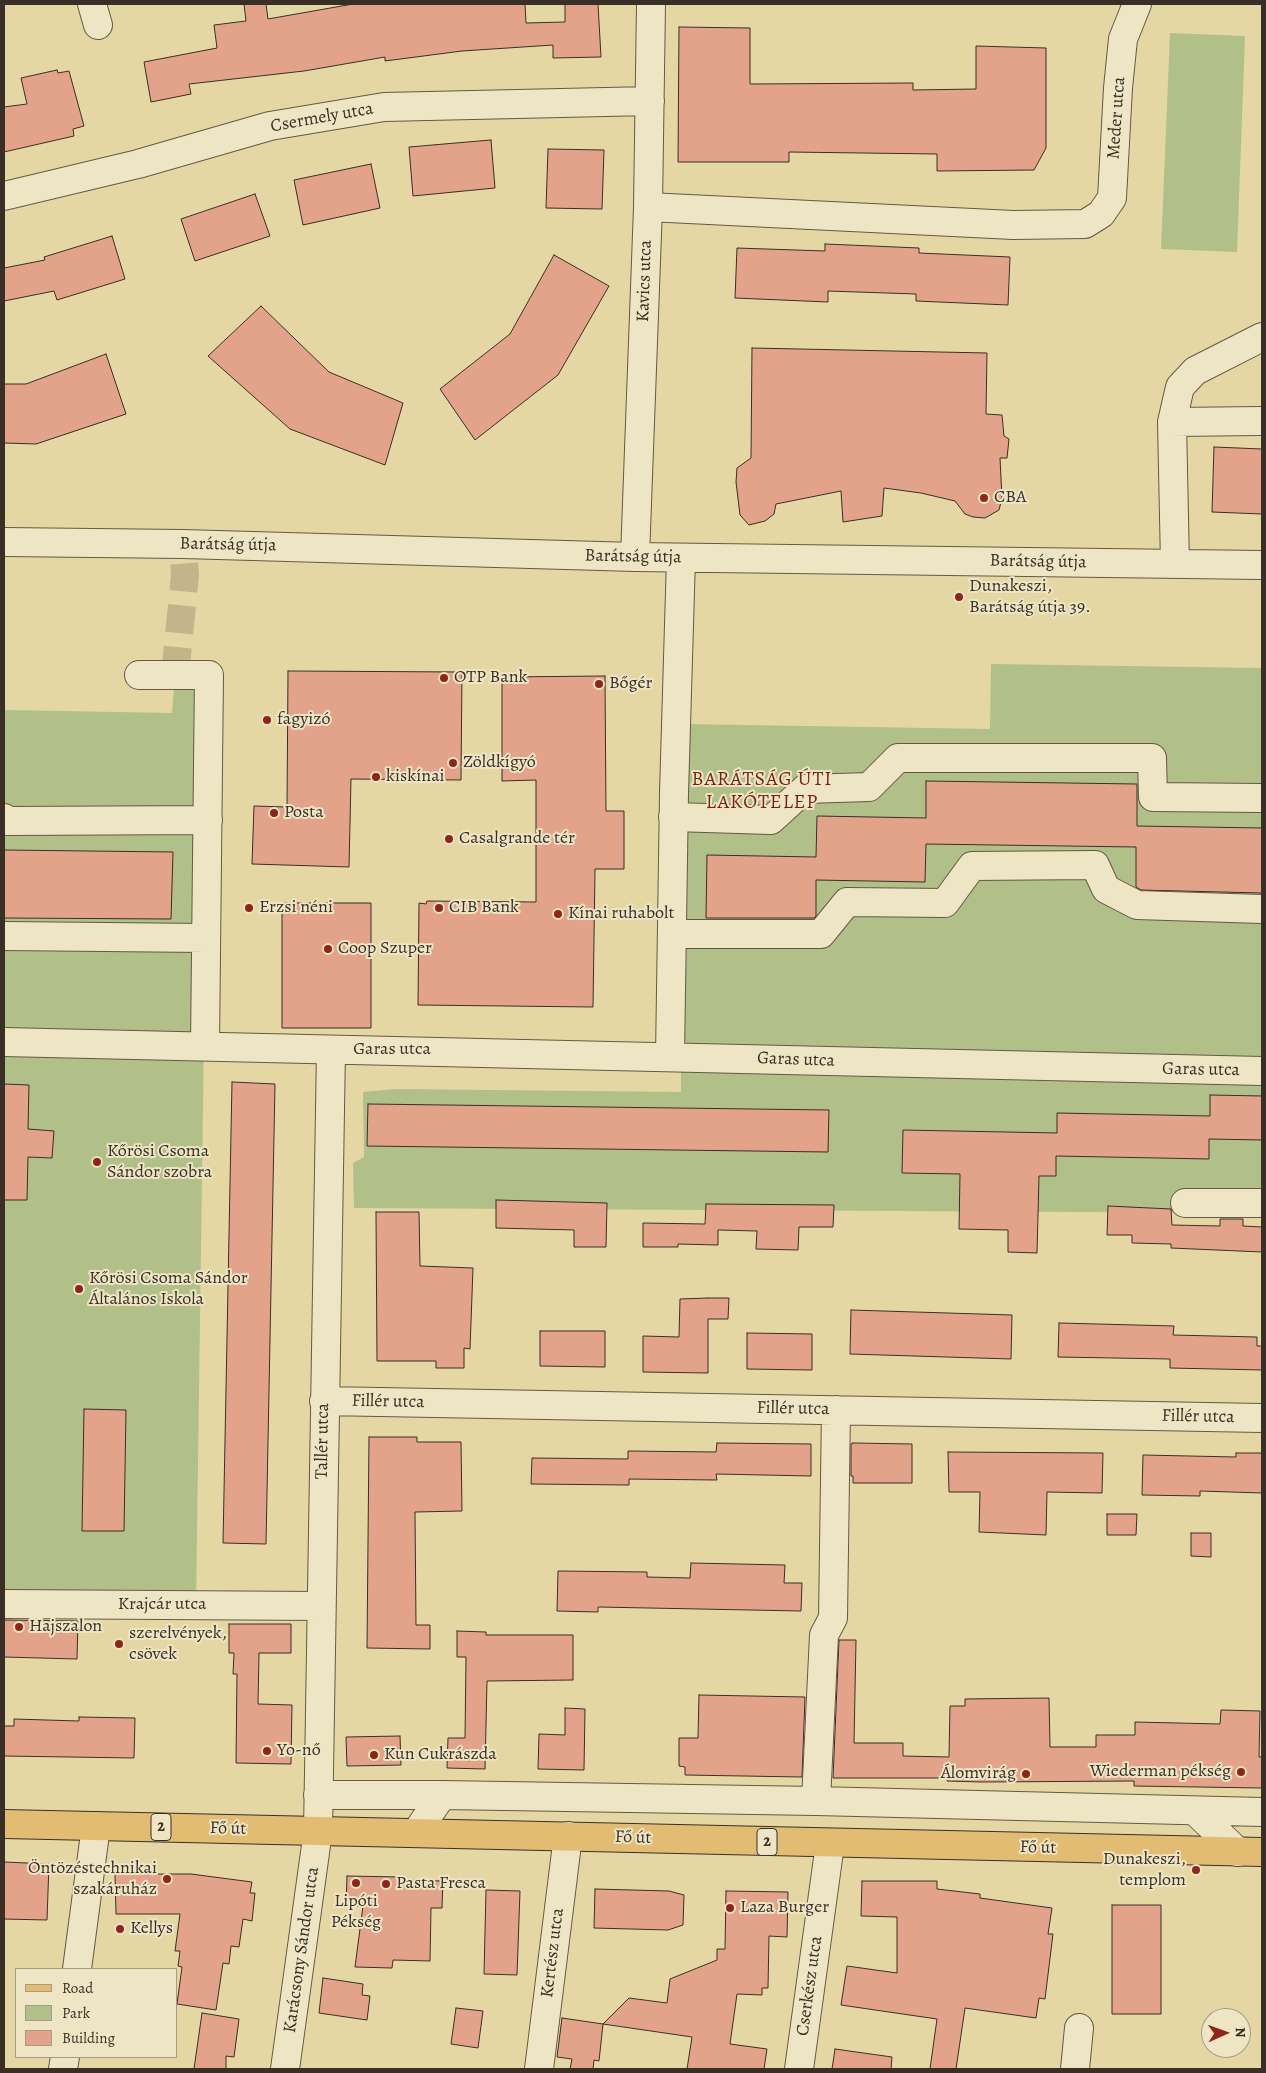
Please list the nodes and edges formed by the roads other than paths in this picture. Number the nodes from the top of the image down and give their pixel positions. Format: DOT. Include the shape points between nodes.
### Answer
graph roads {
  1 [pos="652,4"];
  2 [pos="1137,4"];
  3 [pos="650,101"];
  4 [pos="4,196"];
  5 [pos="648,207"];
  6 [pos="1262,336"];
  7 [pos="1262,421"];
  8 [pos="1172,422"];
  9 [pos="4,542"];
  10 [pos="635,557"];
  11 [pos="681,558"];
  12 [pos="1175,564"];
  13 [pos="1262,565"];
  14 [pos="139,675"];
  15 [pos="1262,798"];
  16 [pos="4,818"];
  17 [pos="673,818"];
  18 [pos="208,820"];
  19 [pos="1262,909"];
  20 [pos="672,934"];
  21 [pos="4,936"];
  22 [pos="206,938"];
  23 [pos="4,1042"];
  24 [pos="205,1046"];
  25 [pos="331,1050"];
  26 [pos="670,1056"];
  27 [pos="1262,1071"];
  28 [pos="1185,1202"];
  29 [pos="1262,1202"];
  30 [pos="324,1401"];
  31 [pos="836,1410"];
  32 [pos="1262,1418"];
  33 [pos="4,1604"];
  34 [pos="320,1606"];
  35 [pos="318,1795"];
  36 [pos="442,1795"];
  37 [pos="816,1801"];
  38 [pos="1195,1811"];
  39 [pos="1262,1812"];
  40 [pos="4,1824"];
  41 [pos="96,1826"];
  42 [pos="318,1831"];
  43 [pos="416,1833"];
  44 [pos="568,1836"];
  45 [pos="830,1844"];
  46 [pos="1250,1852"];
  47 [pos="77,1968"];
  48 [pos="1079,2028"];
  49 [pos="286,2069"];
  50 [pos="539,2069"];
  51 [pos="799,2069"];
  52 [pos="1075,2069"];
  1 -- 3 [label="street, Kavics utca"];
  2 -- 5 [label="street, Meder utca" via="1123,39 1112,198 1100,214 1085,224 1013,225"];
  3 -- 4 [label="street, Csermely utca" via="384,107 270,126 138,164"];
  3 -- 5 [label="street, Kavics utca"];
  5 -- 10 [label="street, Kavics utca"];
  6 -- 8 [label="street" via="1195,371 1180,386"];
  7 -- 8 [label="street"];
  8 -- 12 [label="street"];
  9 -- 10 [label="street, Barátság útja"];
  10 -- 11 [label="street, Barátság útja"];
  11 -- 12 [label="street, Barátság útja"];
  11 -- 17 [label="street"];
  12 -- 13 [label="street, Barátság útja"];
  14 -- 18 [label="street" via="209,675"];
  15 -- 17 [label="street" via="1154,797 1152,758 898,758 869,788 805,788 771,820"];
  16 -- 18 [label="street" via="7,821"];
  17 -- 20 [label="street"];
  18 -- 22 [label="street"];
  19 -- 20 [label="street" via="1136,906 1106,889 1095,865 972,866 945,903 847,902 821,934"];
  20 -- 26 [label="street"];
  21 -- 22 [label="street"];
  22 -- 24 [label="street"];
  23 -- 24 [label="street, Garas utca"];
  24 -- 25 [label="street, Garas utca"];
  25 -- 26 [label="street, Garas utca"];
  25 -- 30 [label="street, Tallér utca"];
  26 -- 27 [label="street, Garas utca"];
  28 -- 29 [label="street"];
  30 -- 31 [label="street, Fillér utca"];
  30 -- 34 [label="street, Tallér utca"];
  31 -- 32 [label="street, Fillér utca"];
  31 -- 37 [label="street" via="833,1618 824,1635"];
  33 -- 34 [label="street, Krajcár utca"];
  34 -- 35 [label="street, Tallér utca"];
  35 -- 36 [label="street"];
  35 -- 42 [label="street, Tallér utca"];
  36 -- 37 [label="street"];
  36 -- 43 [label="street"];
  37 -- 38 [label="street"];
  38 -- 39 [label="street"];
  38 -- 46 [label="street"];
  40 -- 41 [label="main road, Fő út / 2"];
  41 -- 42 [label="main road, Fő út / 2"];
  41 -- 47 [label="street"];
  42 -- 43 [label="main road, Fő út / 2"];
  42 -- 49 [label="street, Karácsony Sándor utca"];
  43 -- 44 [label="main road, Fő út / 2"];
  44 -- 45 [label="main road, Fő út / 2"];
  44 -- 50 [label="street, Kertész utca"];
  45 -- 46 [label="main road, Fő út / 2"];
  45 -- 51 [label="street, Cserkész utca"];
  48 -- 52 [label="street"];
}
